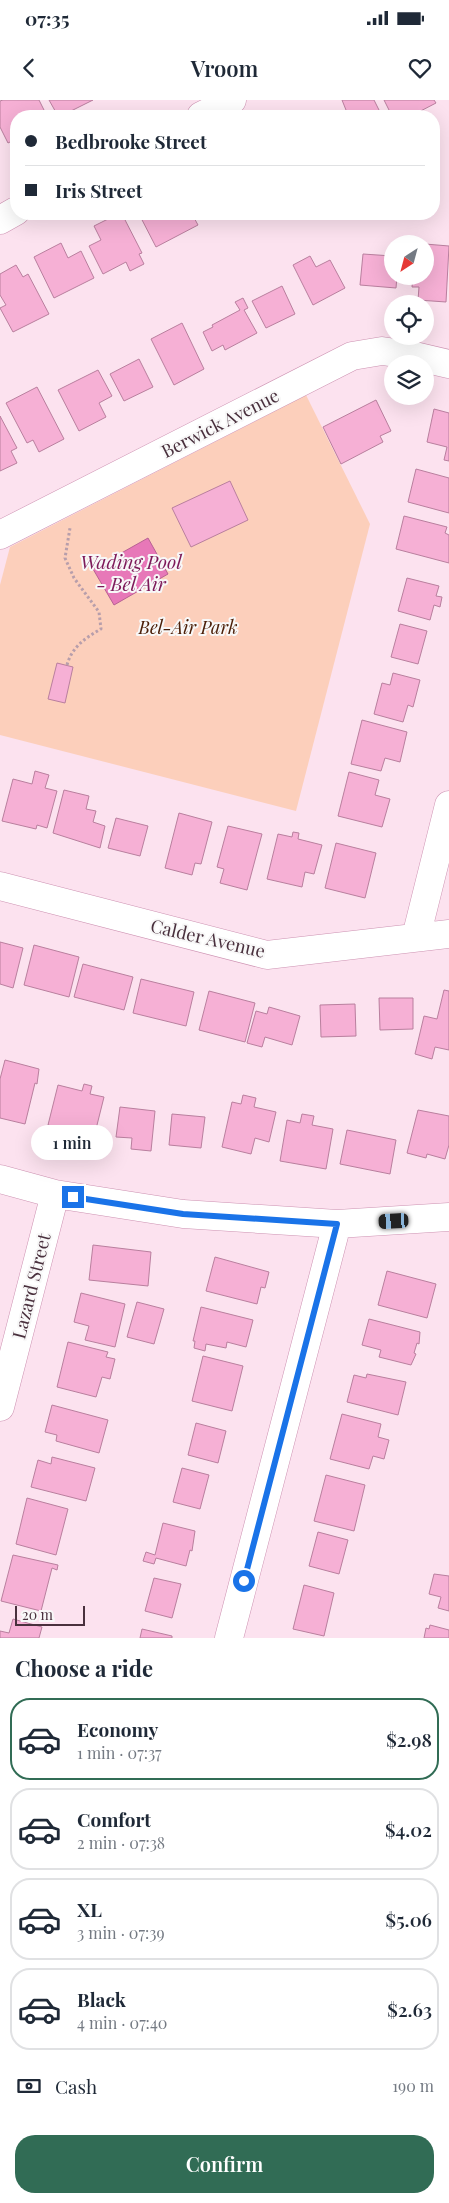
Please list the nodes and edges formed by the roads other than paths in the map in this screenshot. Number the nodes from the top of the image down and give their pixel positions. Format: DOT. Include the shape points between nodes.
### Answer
graph roads {
  1 [pos="232,100"];
  2 [pos="213,110"];
  3 [pos="449,364"];
  4 [pos="0,535"];
  5 [pos="449,804"];
  6 [pos="0,886"];
  7 [pos="449,934"];
  8 [pos="416,936"];
  9 [pos="0,1179"];
  10 [pos="55,1194"];
  11 [pos="449,1217"];
  12 [pos="337,1224"];
  13 [pos="0,1407"];
  14 [pos="229,1638"];
  1 -- 2 [label="street"];
  3 -- 4 [label="street, Berwick Avenue" via="382,351 352,356"];
  5 -- 8 [label="street"];
  6 -- 8 [label="street, Calder Avenue" via="267,955"];
  7 -- 8 [label="street, Calder Avenue"];
  9 -- 10 [label="street"];
  10 -- 12 [label="street" via="183,1214"];
  10 -- 13 [label="street, Lazard Street"];
  11 -- 12 [label="street"];
  12 -- 14 [label="street"];
}
